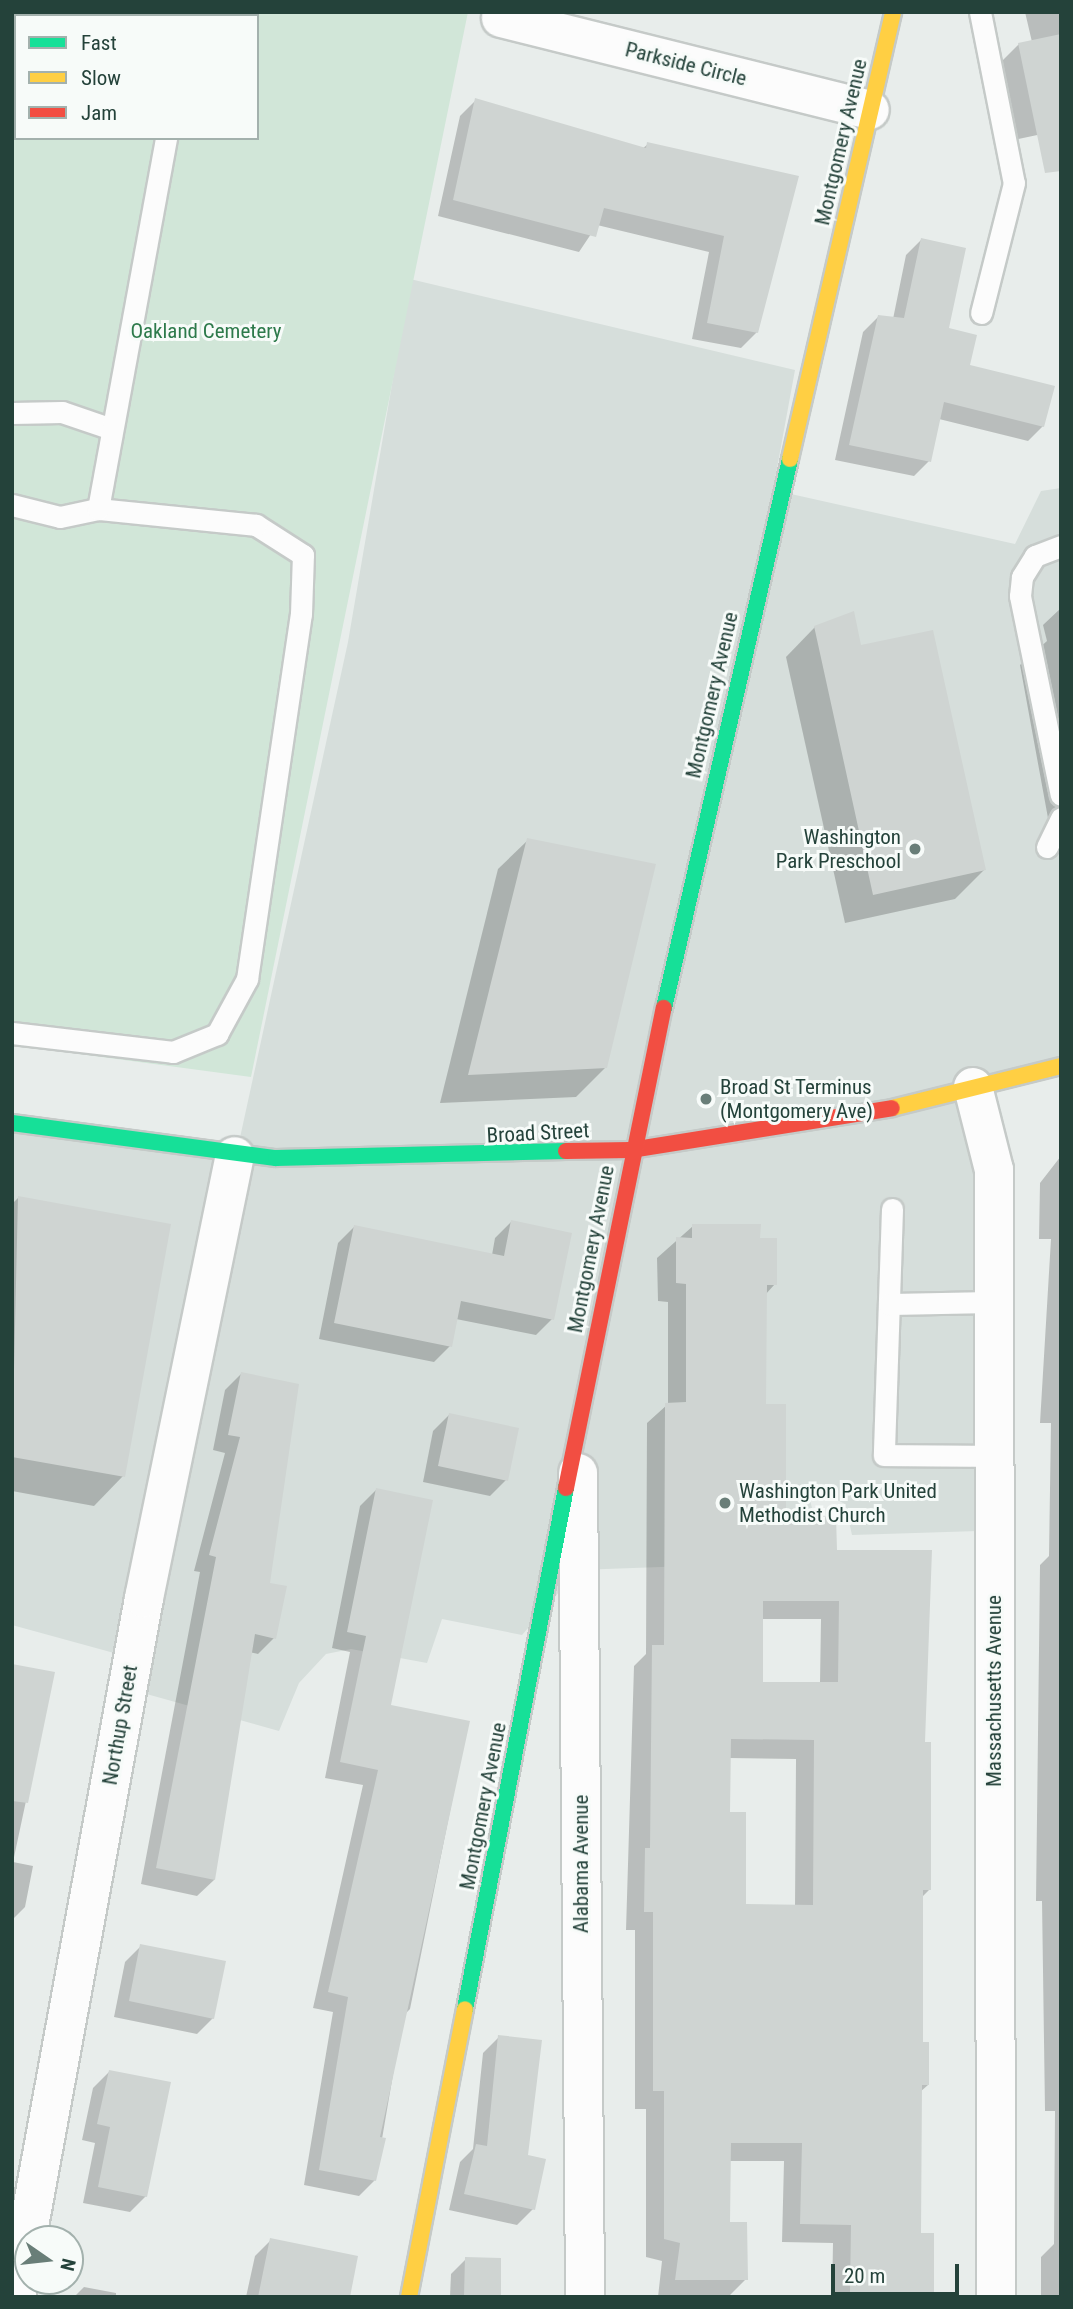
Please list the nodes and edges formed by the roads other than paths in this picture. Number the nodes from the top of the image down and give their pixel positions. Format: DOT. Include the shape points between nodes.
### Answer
graph roads {
  1 [pos="893,12"];
  2 [pos="981,12"];
  3 [pos="501,18"];
  4 [pos="870,110"];
  5 [pos="166,140"];
  6 [pos="981,313"];
  7 [pos="12,413"];
  8 [pos="112,429"];
  9 [pos="12,505"];
  10 [pos="98,509"];
  11 [pos="1061,546"];
  12 [pos="1061,794"];
  13 [pos="1061,818"];
  14 [pos="1047,847"];
  15 [pos="12,1034"];
  16 [pos="1061,1066"];
  17 [pos="973,1087"];
  18 [pos="12,1123"];
  19 [pos="632,1150"];
  20 [pos="236,1156"];
  21 [pos="892,1209"];
  22 [pos="993,1302"];
  23 [pos="889,1304"];
  24 [pos="578,1431"];
  25 [pos="993,1457"];
  26 [pos="16,2297"];
  27 [pos="409,2297"];
  28 [pos="585,2297"];
  29 [pos="996,2297"];
  1 -- 4 [label="street, Montgomery Avenue"];
  2 -- 6 [label="lane" via="1014,183"];
  3 -- 4 [label="street, Parkside Circle"];
  4 -- 19 [label="street, Montgomery Avenue"];
  5 -- 8 [label="lane"];
  7 -- 8 [label="lane" via="62,412"];
  8 -- 10 [label="lane"];
  9 -- 10 [label="lane" via="60,517"];
  10 -- 15 [label="lane" via="256,525 303,555 301,614 247,979 217,1034 173,1052"];
  11 -- 12 [label="lane" via="1035,556 1022,576 1020,596"];
  13 -- 14 [label="lane"];
  16 -- 17 [label="street, Broad Street"];
  17 -- 19 [label="street, Broad Street" via="919,1104"];
  17 -- 22 [label="street, Massachusetts Avenue" via="994,1170"];
  18 -- 20 [label="street, Broad Street"];
  19 -- 20 [label="street, Broad Street" via="338,1160"];
  19 -- 24 [label="street, Montgomery Avenue"];
  20 -- 26 [label="street, Northup Street" via="144,1598"];
  21 -- 23 [label="lane"];
  22 -- 23 [label="lane"];
  22 -- 25 [label="street, Massachusetts Avenue"];
  23 -- 25 [label="lane" via="884,1455"];
  24 -- 27 [label="street, Montgomery Avenue"];
  24 -- 28 [label="street, Alabama Avenue"];
  25 -- 29 [label="street, Massachusetts Avenue"];
}
